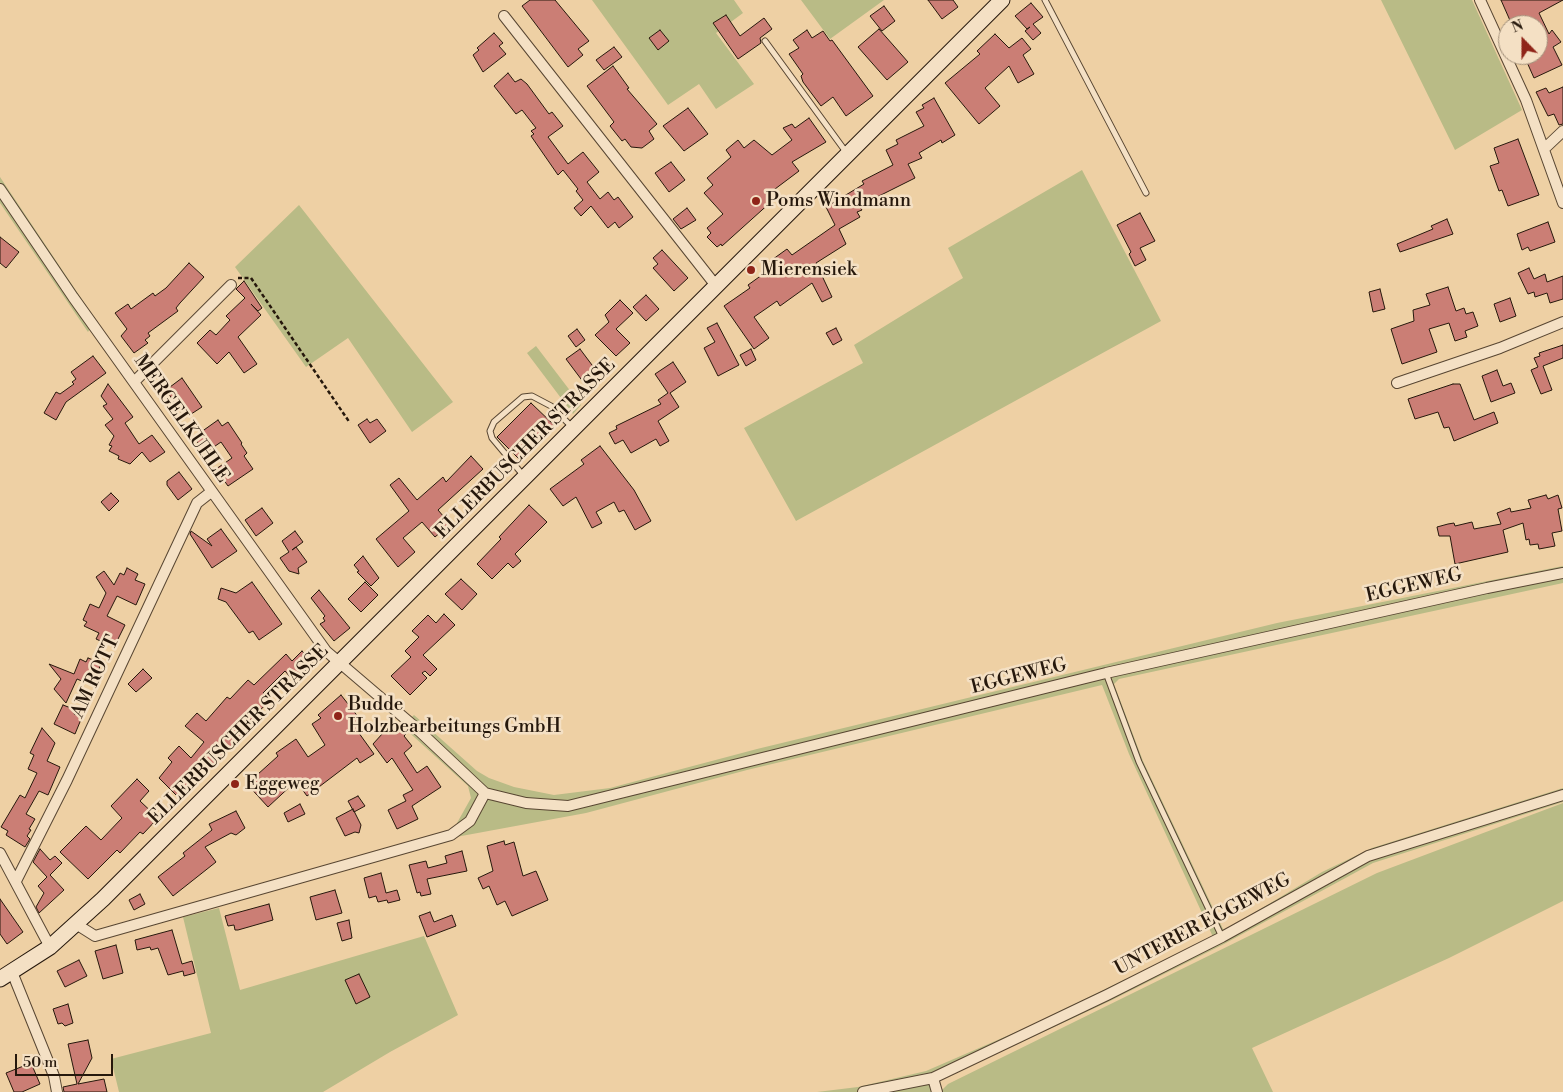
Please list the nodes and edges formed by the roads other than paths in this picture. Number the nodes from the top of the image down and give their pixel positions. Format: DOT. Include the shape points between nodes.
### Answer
graph roads {
  1 [pos="1002,0"];
  2 [pos="1045,0"];
  3 [pos="1480,0"];
  4 [pos="504,16"];
  5 [pos="765,42"];
  6 [pos="1563,131"];
  7 [pos="1544,149"];
  8 [pos="848,155"];
  9 [pos="0,189"];
  10 [pos="1146,193"];
  11 [pos="1563,203"];
  12 [pos="231,285"];
  13 [pos="717,287"];
  14 [pos="1563,322"];
  15 [pos="134,382"];
  16 [pos="1397,383"];
  17 [pos="574,429"];
  18 [pos="525,478"];
  19 [pos="210,492"];
  20 [pos="1563,573"];
  21 [pos="340,662"];
  22 [pos="1106,673"];
  23 [pos="485,793"];
  24 [pos="1563,795"];
  25 [pos="0,853"];
  26 [pos="16,881"];
  27 [pos="76,924"];
  28 [pos="1222,937"];
  29 [pos="50,947"];
  30 [pos="6,975"];
  31 [pos="933,1078"];
  32 [pos="57,1092"];
  33 [pos="863,1092"];
  34 [pos="937,1092"];
  1 -- 8 [label="main road, ELLERBUSCHER STRASSE"];
  2 -- 10 [label="lane"];
  3 -- 7 [label="street" via="1526,100"];
  4 -- 13 [label="street"];
  5 -- 8 [label="lane"];
  6 -- 7 [label="street"];
  7 -- 11 [label="street"];
  8 -- 13 [label="main road, ELLERBUSCHER STRASSE"];
  9 -- 15 [label="street, MERGELKUHLE"];
  12 -- 15 [label="street"];
  13 -- 17 [label="main road, ELLERBUSCHER STRASSE"];
  14 -- 16 [label="street" via="1500,348"];
  15 -- 19 [label="street, MERGELKUHLE"];
  17 -- 18 [label="main road, ELLERBUSCHER STRASSE"];
  17 -- 18 [label="lane" via="551,406 532,396 523,397 500,417 490,431 492,438"];
  18 -- 21 [label="main road, ELLERBUSCHER STRASSE"];
  19 -- 21 [label="street, MERGELKUHLE" via="326,652"];
  19 -- 26 [label="street, AM ROTT" via="197,503"];
  20 -- 22 [label="street, EGGEWEG"];
  21 -- 23 [label="street, EGGEWEG"];
  21 -- 27 [label="main road, ELLERBUSCHER STRASSE"];
  22 -- 23 [label="street, EGGEWEG" via="568,806 526,803"];
  22 -- 28 [label="lane" via="1139,762"];
  23 -- 27 [label="street" via="470,821 451,835 95,936"];
  24 -- 28 [label="street, UNTERER EGGEWEG" via="1368,856"];
  25 -- 26 [label="street"];
  26 -- 29 [label="street"];
  27 -- 29 [label="main road, ELLERBUSCHER STRASSE"];
  28 -- 31 [label="street, UNTERER EGGEWEG" via="1107,996"];
  29 -- 30 [label="main road, ELLERBUSCHER STRASSE"];
  30 -- 32 [label="street" via="54,1076"];
  31 -- 33 [label="street, UNTERER EGGEWEG"];
  31 -- 34 [label="street"];
}
